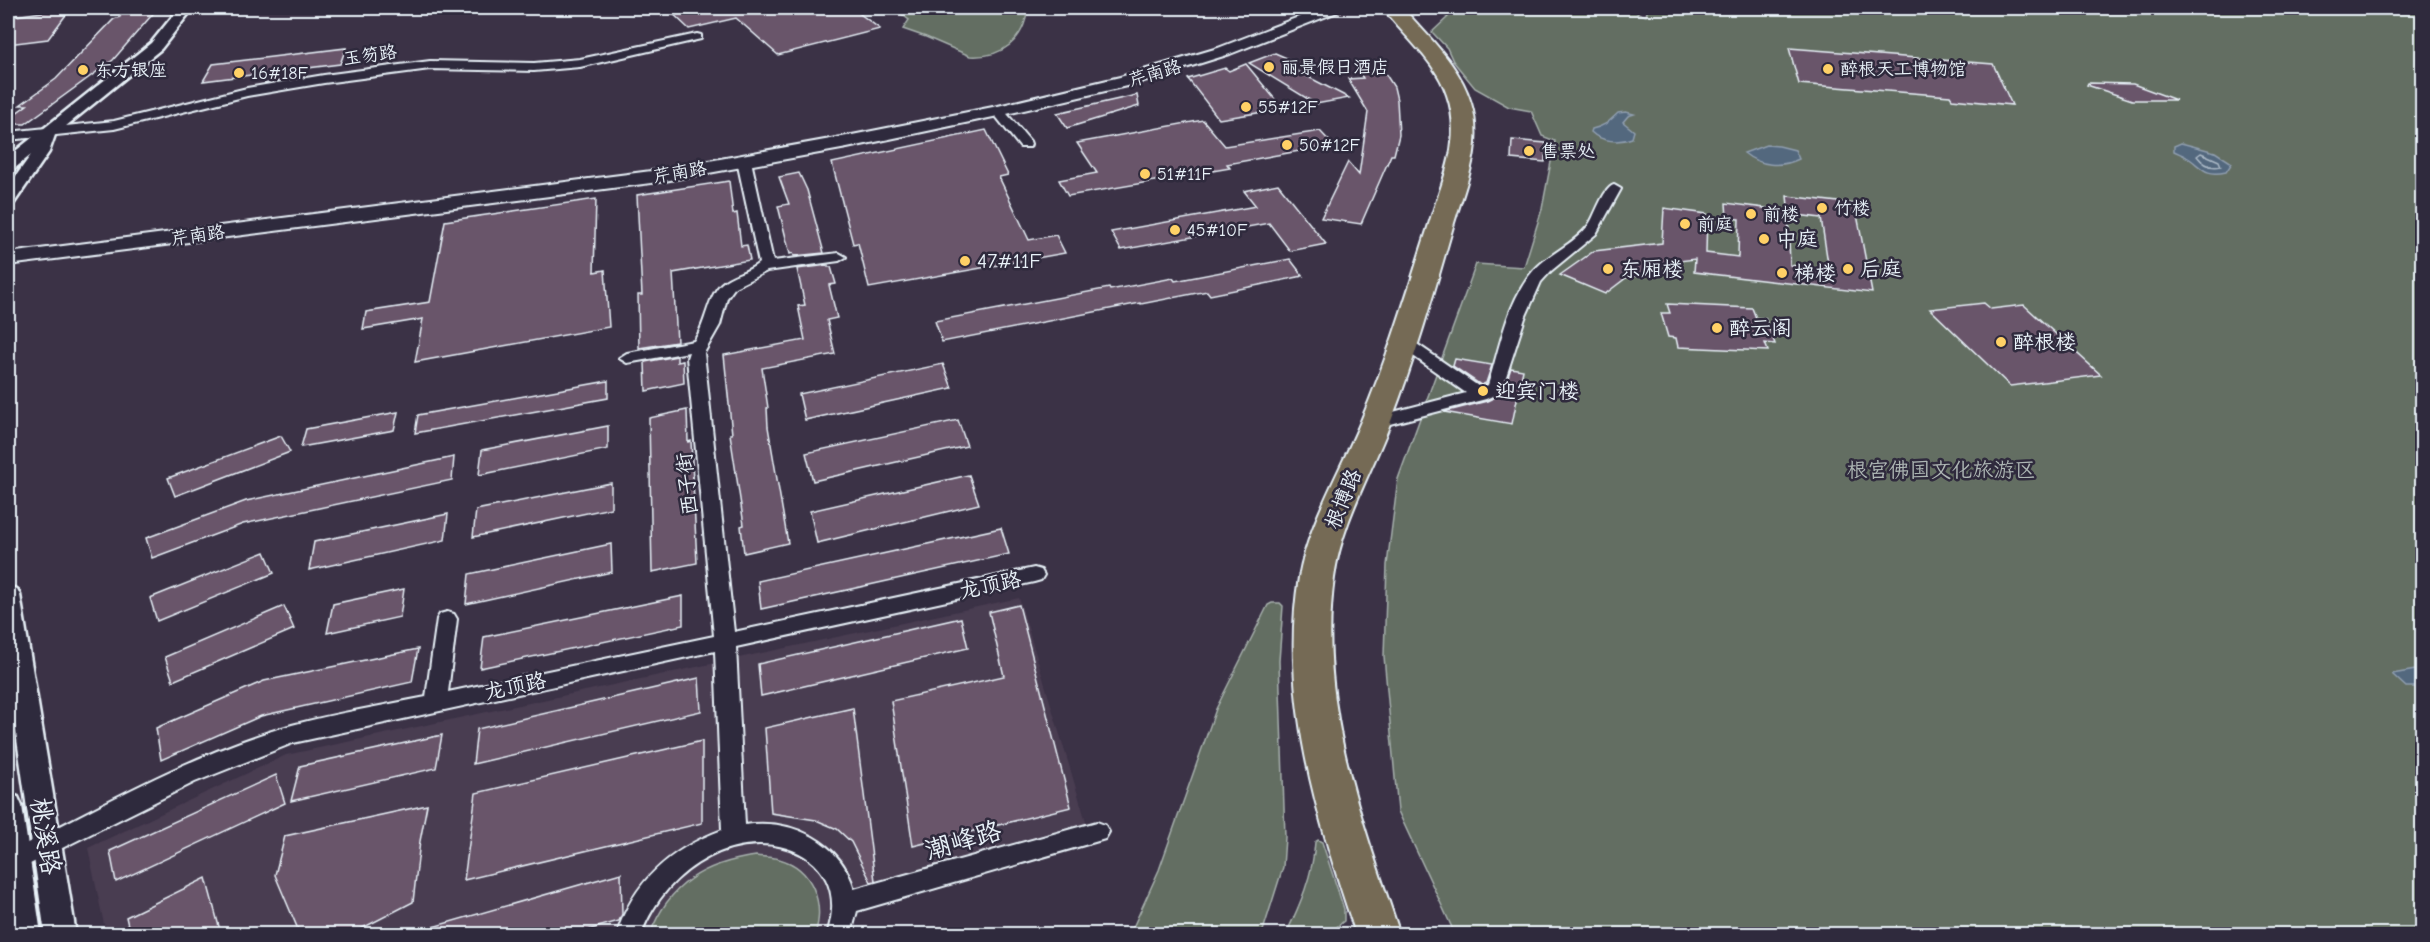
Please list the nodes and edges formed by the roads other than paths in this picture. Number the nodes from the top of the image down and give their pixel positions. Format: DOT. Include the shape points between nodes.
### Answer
graph roads {
  1 [pos="183,8"];
  2 [pos="1335,8"];
  3 [pos="1393,8"];
  4 [pos="697,37"];
  5 [pos="998,111"];
  6 [pos="50,132"];
  7 [pos="8,136"];
  8 [pos="1025,144"];
  9 [pos="744,161"];
  10 [pos="8,165"];
  11 [pos="1614,189"];
  12 [pos="8,199"];
  13 [pos="8,252"];
  14 [pos="840,257"];
  15 [pos="8,259"];
  16 [pos="765,267"];
  17 [pos="1405,343"];
  18 [pos="698,345"];
  19 [pos="627,358"];
  20 [pos="1480,395"];
  21 [pos="1376,422"];
  22 [pos="1034,575"];
  23 [pos="8,595"];
  24 [pos="447,619"];
  25 [pos="725,642"];
  26 [pos="436,704"];
  27 [pos="8,806"];
  28 [pos="1097,832"];
  29 [pos="734,837"];
  30 [pos="47,844"];
  31 [pos="16,860"];
  32 [pos="845,903"];
  33 [pos="26,934"];
  34 [pos="61,934"];
  35 [pos="629,934"];
  36 [pos="839,934"];
  37 [pos="1378,934"];
  1 -- 6 [label="street" via="156,46"];
  2 -- 5 [label="main road, 芹南路" via="1172,68"];
  3 -- 17 [label="highway, 根博路" via="1448,73 1466,134 1458,174"];
  4 -- 6 [label="street, 玉笏路" via="580,63 534,67 430,65 324,79 247,92 114,125"];
  5 -- 8 [label="street"];
  5 -- 9 [label="main road, 芹南路"];
  6 -- 7 [label="street, 玉笏路"];
  6 -- 10 [label="street"];
  6 -- 12 [label="street"];
  9 -- 13 [label="main road"];
  9 -- 15 [label="main road, 芹南路" via="659,176"];
  9 -- 16 [label="street"];
  11 -- 20 [label="street" via="1587,236 1535,279 1495,388"];
  14 -- 16 [label="street, 西子街"];
  16 -- 18 [label="street, 西子街" via="725,288 718,298 711,327"];
  17 -- 20 [label="street"];
  17 -- 21 [label="highway, 根博路"];
  18 -- 19 [label="street"];
  18 -- 25 [label="street, 西子街" via="695,358"];
  20 -- 21 [label="street"];
  21 -- 37 [label="highway, 根博路" via="1322,551 1313,617 1316,718 1344,830"];
  22 -- 25 [label="street, 龙顶路"];
  23 -- 30 [label="street, 桃溪路"];
  24 -- 26 [label="street"];
  25 -- 26 [label="street, 龙顶路"];
  25 -- 29 [label="street, 西子街"];
  26 -- 30 [label="street, 龙顶路" via="292,734 259,745"];
  27 -- 31 [label="street, 桃溪路"];
  28 -- 32 [label="street, 潮峰路"];
  29 -- 32 [label="street" via="768,833 798,839 823,854 839,876"];
  29 -- 35 [label="street" via="702,849 673,867 649,892 632,920"];
  30 -- 31 [label="street, 龙顶路"];
  30 -- 34 [label="street, 桃溪路"];
  31 -- 33 [label="street, 桃溪路"];
  32 -- 36 [label="street"];
}
